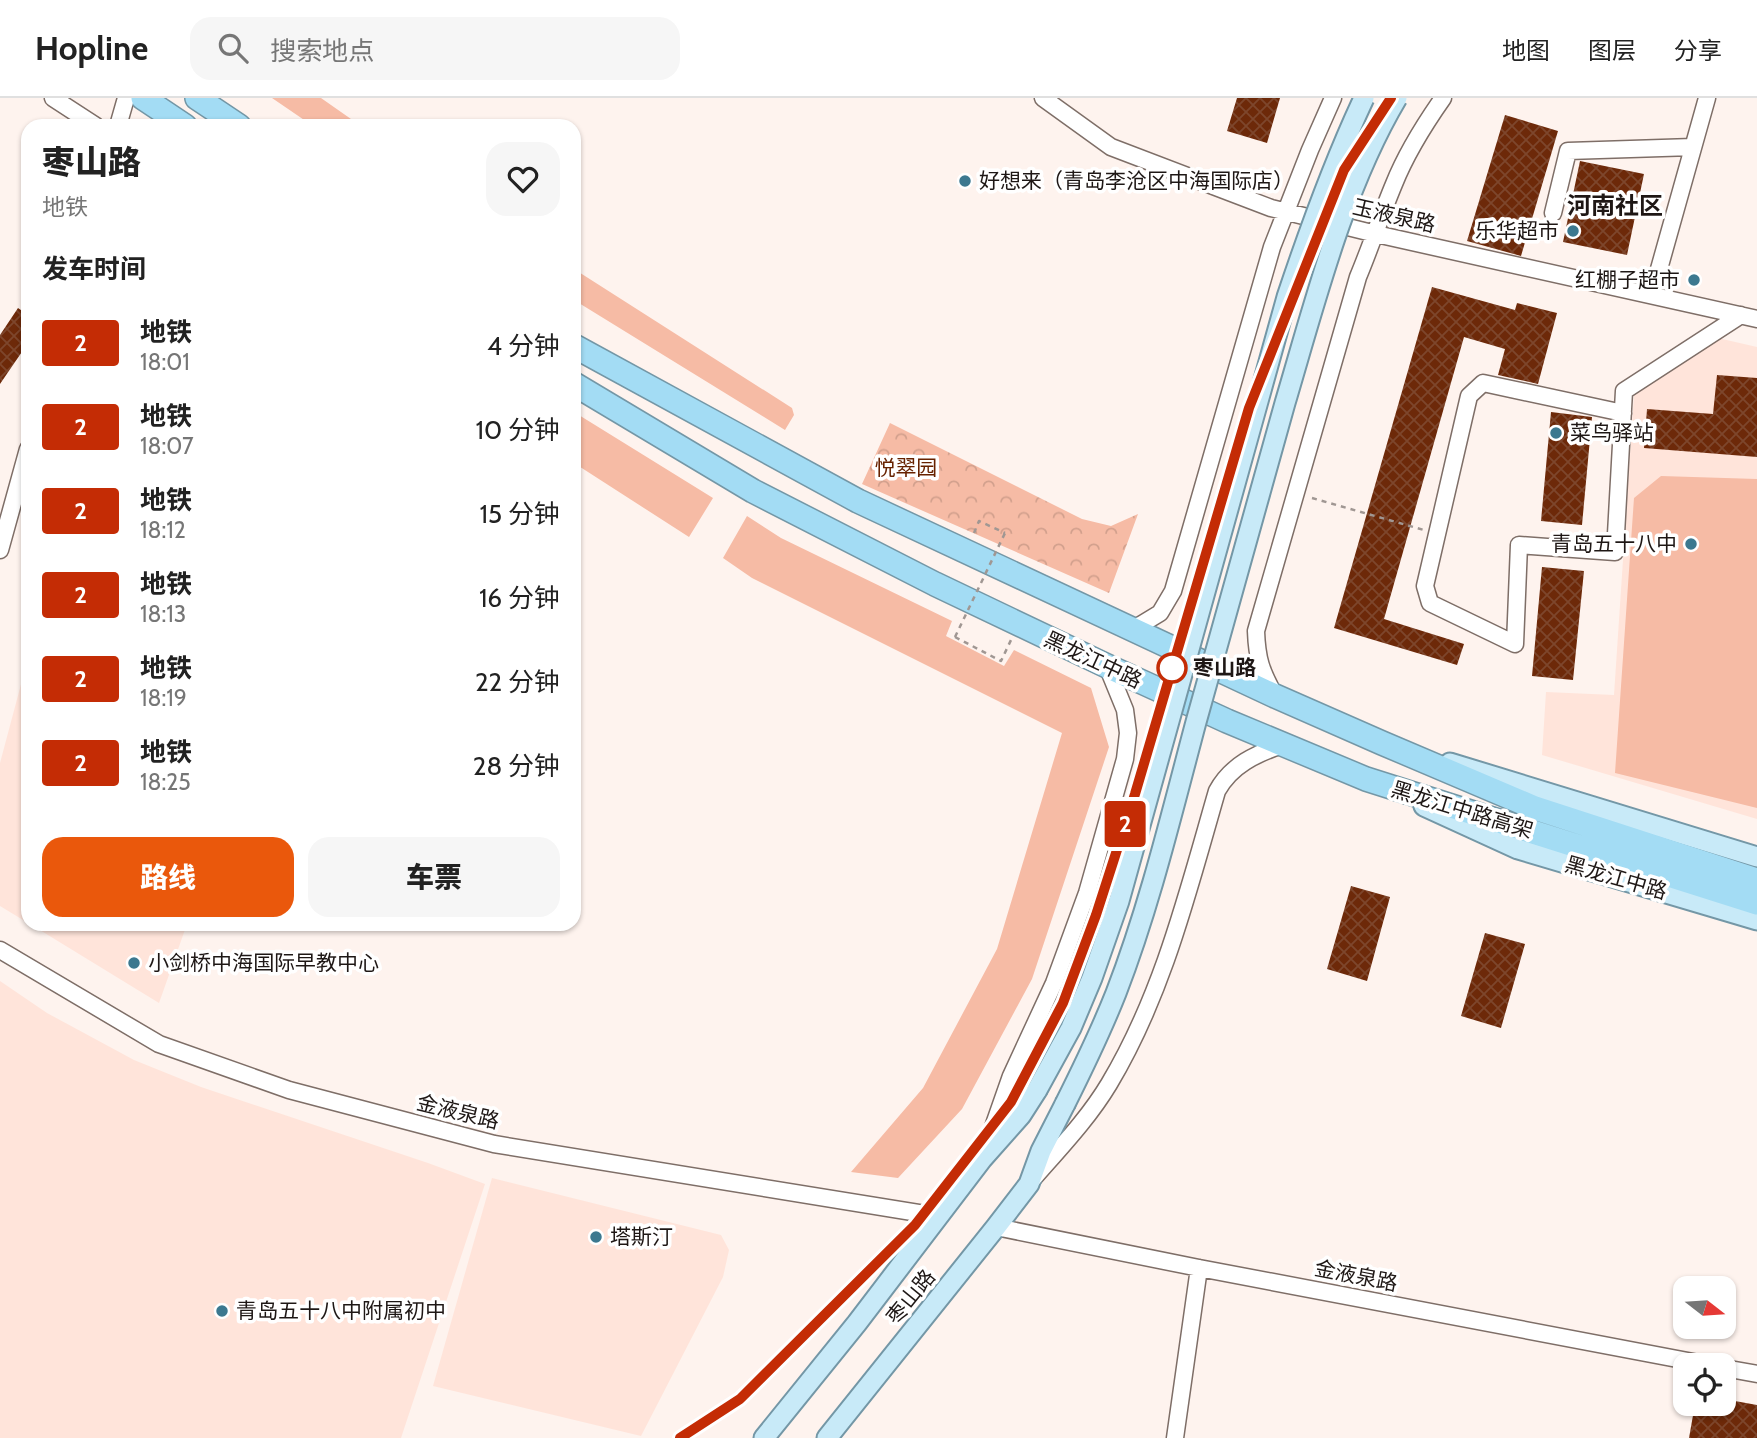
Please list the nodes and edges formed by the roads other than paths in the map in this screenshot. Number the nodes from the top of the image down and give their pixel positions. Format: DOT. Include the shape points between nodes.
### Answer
graph roads {
  1 [pos="53,98"];
  2 [pos="126,98"];
  3 [pos="144,98"];
  4 [pos="197,98"];
  5 [pos="1043,98"];
  6 [pos="1333,98"];
  7 [pos="1364,98"];
  8 [pos="1396,98"];
  9 [pos="1443,98"];
  10 [pos="1707,98"];
  11 [pos="85,119"];
  12 [pos="120,119"];
  13 [pos="175,119"];
  14 [pos="228,119"];
  15 [pos="1693,147"];
  16 [pos="1285,211"];
  17 [pos="1553,213"];
  18 [pos="1376,234"];
  19 [pos="1652,295"];
  20 [pos="1749,317"];
  21 [pos="581,350"];
  22 [pos="581,388"];
  23 [pos="1623,413"];
  24 [pos="21,474"];
  25 [pos="0,550"];
  26 [pos="1132,630"];
  27 [pos="1107,666"];
  28 [pos="1275,696"];
  29 [pos="1382,743"];
  30 [pos="1282,745"];
  31 [pos="1366,779"];
  32 [pos="1642,855"];
  33 [pos="1757,856"];
  34 [pos="1757,880"];
  35 [pos="1757,903"];
  36 [pos="1757,920"];
  37 [pos="0,950"];
  38 [pos="982,1159"];
  39 [pos="1028,1184"];
  40 [pos="937,1216"];
  41 [pos="996,1227"];
  42 [pos="1199,1268"];
  43 [pos="1673,1358"];
  44 [pos="1736,1370"];
  45 [pos="1757,1374"];
  46 [pos="764,1438"];
  47 [pos="827,1438"];
  48 [pos="1175,1438"];
  1 -- 11 [label="street"];
  2 -- 12 [label="street"];
  3 -- 13 [label="highway"];
  4 -- 14 [label="highway"];
  5 -- 16 [label="street, 玉液泉路" via="1111,147"];
  6 -- 16 [label="street"];
  7 -- 38 [label="main road, 枣山路, bridge" via="1314,216 1287,297 1119,901 1092,978 1037,1090"];
  8 -- 39 [label="main road, 枣山路, bridge" via="1363,167 1313,306 1144,911 1117,991"];
  9 -- 18 [label="street" via="1394,182"];
  10 -- 15 [label="street"];
  15 -- 17 [label="street" via="1568,151"];
  15 -- 19 [label="street"];
  16 -- 18 [label="street, 玉液泉路"];
  16 -- 26 [label="street" via="1173,591 1160,613"];
  18 -- 19 [label="street, 玉液泉路"];
  18 -- 28 [label="street" via="1358,277 1256,631 1262,673"];
  19 -- 20 [label="street, 玉液泉路"];
  20 -- 23 [label="street" via="1624,391"];
  21 -- 26 [label="highway, 黑龙江中路" via="858,501"];
  22 -- 27 [label="highway, 黑龙江中路" via="753,491"];
  23 -- 23 [label="street" via="1615,552 1519,545 1515,645 1430,603 1425,586 1469,396 1483,383"];
  24 -- 25 [label="street"];
  26 -- 28 [label="highway, 黑龙江中路"];
  27 -- 30 [label="highway, 黑龙江中路"];
  27 -- 38 [label="street, 枣山路" via="1125,710 1125,759 1087,893 1054,983 1011,1076"];
  28 -- 29 [label="highway, 黑龙江中路"];
  29 -- 32 [label="highway, 黑龙江中路高架"];
  29 -- 33 [label="main road, 黑龙江中路"];
  30 -- 31 [label="highway, 黑龙江中路"];
  30 -- 39 [label="street, 枣山路" via="1244,762 1217,791 1171,948 1133,1041 1084,1121"];
  31 -- 32 [label="highway, 黑龙江中路高架"];
  31 -- 36 [label="main road, 黑龙江中路" via="1518,849"];
  32 -- 34 [label="highway, 黑龙江中路"];
  32 -- 35 [label="highway, 黑龙江中路"];
  37 -- 40 [label="street, 金液泉路" via="159,1044 289,1090 495,1144"];
  38 -- 40 [label="main road, 枣山路"];
  39 -- 41 [label="main road, 枣山路"];
  40 -- 46 [label="main road, 枣山路"];
  41 -- 42 [label="street, 金液泉路"];
  41 -- 47 [label="main road, 枣山路"];
  42 -- 43 [label="street, 金液泉路"];
  42 -- 48 [label="street"];
  44 -- 45 [label="street"];
}
